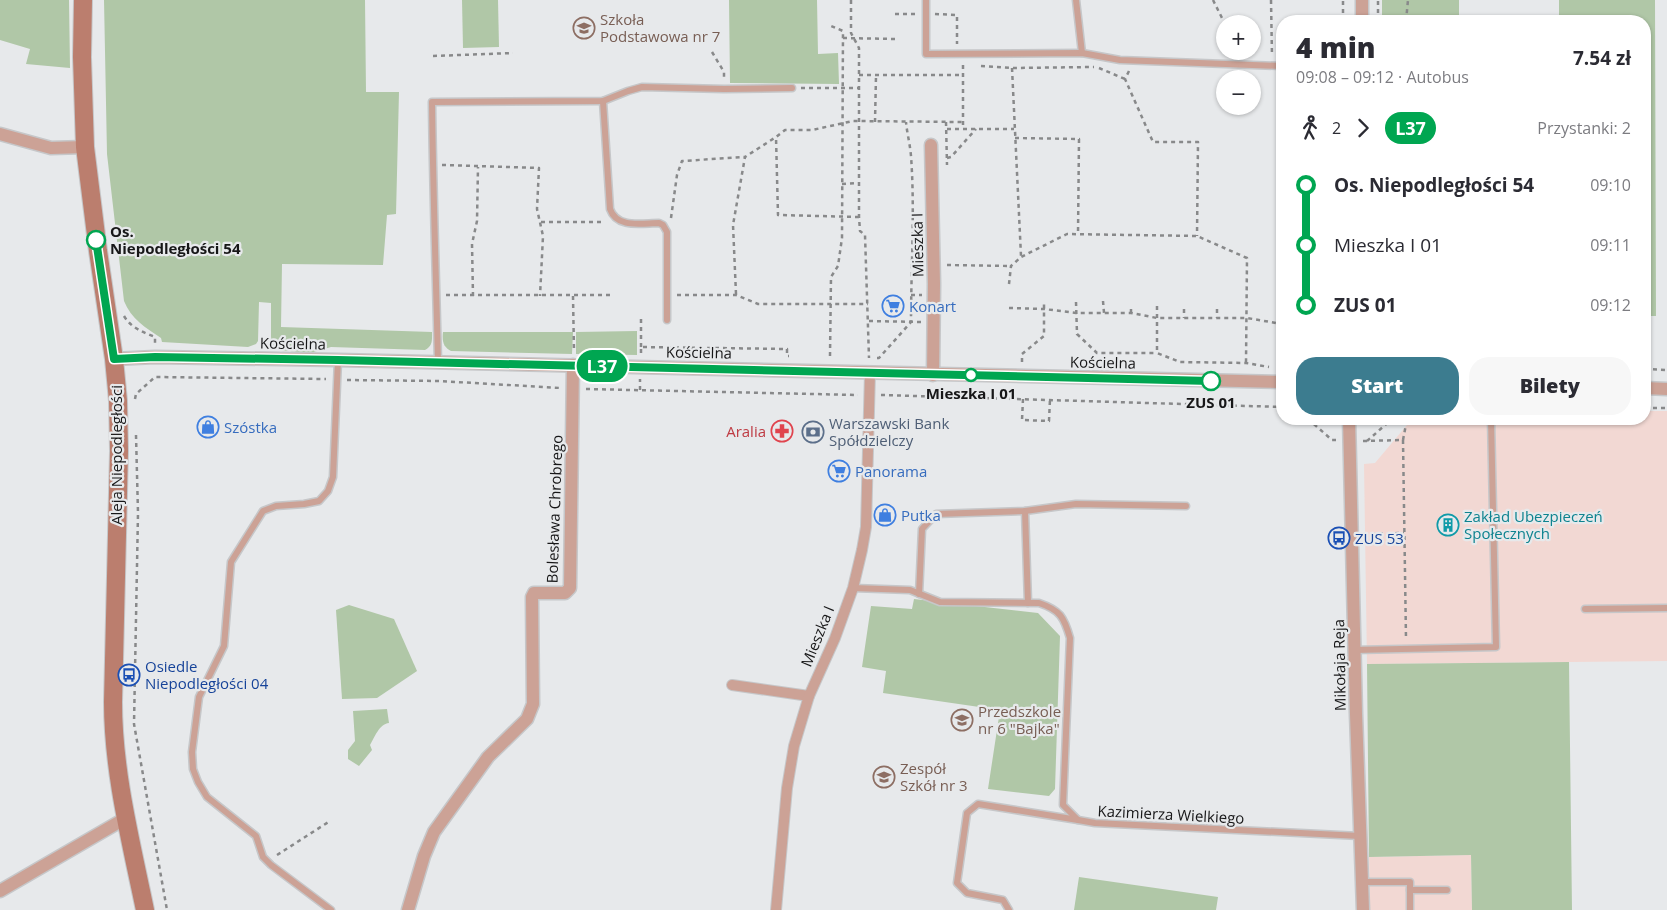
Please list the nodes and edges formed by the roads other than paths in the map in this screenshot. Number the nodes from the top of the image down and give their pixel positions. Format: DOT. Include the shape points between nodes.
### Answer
graph roads {
  1 [pos="83,0"];
  2 [pos="926,0"];
  3 [pos="1076,0"];
  4 [pos="1362,0"];
  5 [pos="1362,15"];
  6 [pos="1082,53"];
  7 [pos="1276,65"];
  8 [pos="792,88"];
  9 [pos="603,101"];
  10 [pos="0,134"];
  11 [pos="931,145"];
  12 [pos="85,147"];
  13 [pos="667,320"];
  14 [pos="114,359"];
  15 [pos="338,360"];
  16 [pos="438,363"];
  17 [pos="573,366"];
  18 [pos="870,372"];
  19 [pos="933,375"];
  20 [pos="1276,382"];
  21 [pos="1651,388"];
  22 [pos="1667,389"];
  23 [pos="1349,425"];
  24 [pos="1491,425"];
  25 [pos="1186,506"];
  26 [pos="1025,511"];
  27 [pos="853,588"];
  28 [pos="919,594"];
  29 [pos="1028,603"];
  30 [pos="1667,608"];
  31 [pos="1585,609"];
  32 [pos="1354,650"];
  33 [pos="732,685"];
  34 [pos="810,696"];
  35 [pos="126,818"];
  36 [pos="1078,820"];
  37 [pos="1360,836"];
  38 [pos="1362,882"];
  39 [pos="1410,890"];
  40 [pos="1447,890"];
  41 [pos="0,891"];
  42 [pos="145,910"];
  43 [pos="332,910"];
  44 [pos="408,910"];
  45 [pos="776,910"];
  46 [pos="1009,910"];
  47 [pos="1363,910"];
  48 [pos="1410,910"];
  1 -- 12 [label="main road, Aleja Niepodległości"];
  2 -- 6 [label="lane" via="926,54"];
  3 -- 6 [label="lane"];
  4 -- 5 [label="street"];
  6 -- 7 [label="lane" via="1133,60"];
  8 -- 9 [label="lane" via="642,87"];
  9 -- 13 [label="lane" via="612,216 628,223 659,223 668,234"];
  9 -- 16 [label="lane" via="432,102"];
  10 -- 12 [label="street" via="51,148"];
  11 -- 19 [label="street, Mieszka I"];
  12 -- 14 [label="main road, Aleja Niepodległości"];
  14 -- 15 [label="street, Kościelna"];
  14 -- 35 [label="main road, Aleja Niepodległości" via="119,451 113,714"];
  15 -- 16 [label="street, Kościelna"];
  15 -- 43 [label="lane" via="333,477 328,492 319,501 263,510 231,562 224,646 199,697 192,752 193,769 206,797 256,836 263,857 269,863"];
  16 -- 17 [label="street, Kościelna"];
  17 -- 18 [label="street, Kościelna"];
  17 -- 44 [label="street, Bolesława Chrobrego" via="570,588 565,593 534,593 530,711 488,757 434,832"];
  18 -- 19 [label="street, Kościelna"];
  18 -- 27 [label="street, Mieszka I" via="866,527"];
  19 -- 20 [label="street, Kościelna"];
  21 -- 22 [label="street"];
  23 -- 32 [label="street, Mikołaja Reja"];
  24 -- 32 [label="lane" via="1496,647"];
  25 -- 26 [label="lane" via="1076,504"];
  26 -- 28 [label="lane" via="936,514 922,529"];
  26 -- 29 [label="lane"];
  27 -- 28 [label="lane, Kazimierza Wielkiego" via="910,590"];
  27 -- 34 [label="street, Mieszka I"];
  28 -- 29 [label="lane, Kazimierza Wielkiego" via="940,602"];
  29 -- 36 [label="lane, Kazimierza Wielkiego" via="1051,607 1060,614 1070,638 1063,804"];
  30 -- 31 [label="lane"];
  32 -- 37 [label="street, Mikołaja Reja"];
  33 -- 34 [label="street"];
  34 -- 45 [label="street, Mieszka I" via="794,746 787,788"];
  35 -- 41 [label="street"];
  35 -- 42 [label="main road, Aleja Niepodległości"];
  36 -- 37 [label="lane, Kazimierza Wielkiego" via="1095,824"];
  36 -- 46 [label="lane" via="978,804 968,814 957,883 966,893 1003,900"];
  37 -- 38 [label="street, Mikołaja Reja"];
  38 -- 39 [label="lane" via="1410,882"];
  38 -- 47 [label="street, Mikołaja Reja"];
  39 -- 40 [label="lane"];
  39 -- 48 [label="lane"];
}
